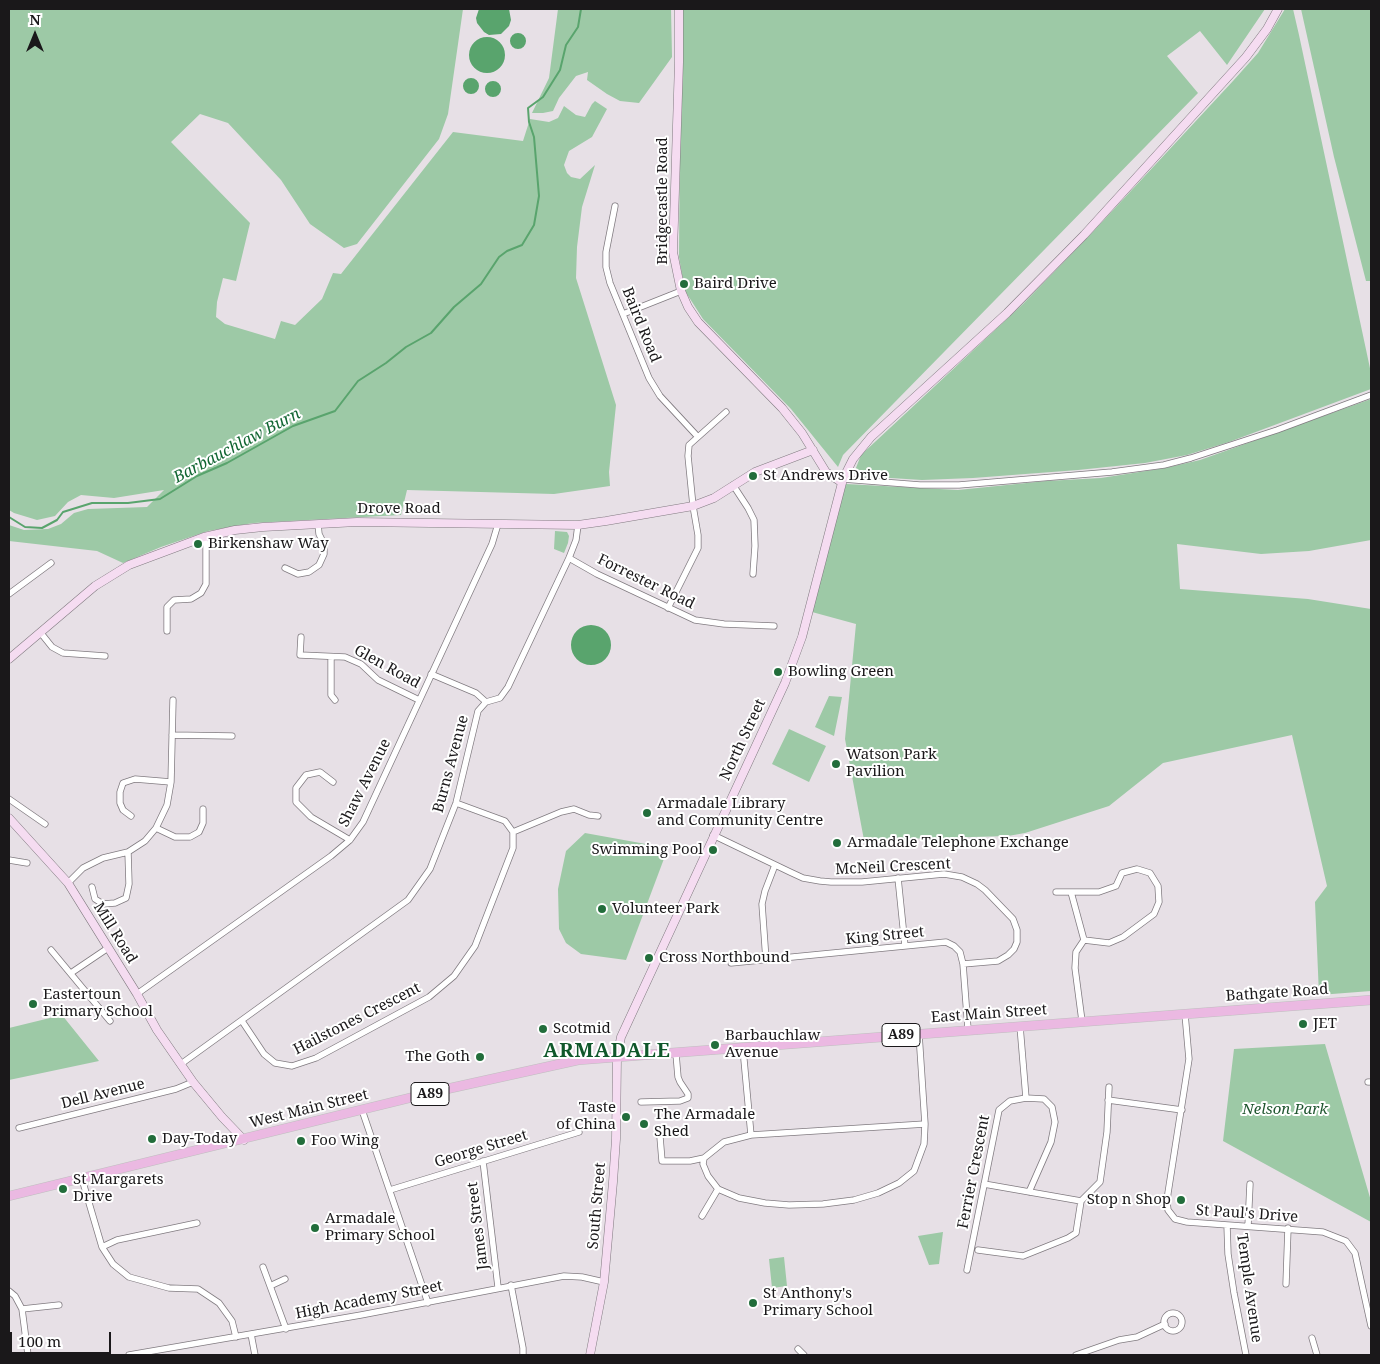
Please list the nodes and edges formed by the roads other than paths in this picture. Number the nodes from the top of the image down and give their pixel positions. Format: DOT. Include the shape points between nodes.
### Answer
graph roads {
  1 [pos="679,9"];
  2 [pos="1278,9"];
  3 [pos="615,206"];
  4 [pos="681,291"];
  5 [pos="623,314"];
  6 [pos="1371,395"];
  7 [pos="726,412"];
  8 [pos="698,437"];
  9 [pos="813,450"];
  10 [pos="842,480"];
  11 [pos="733,485"];
  12 [pos="693,506"];
  13 [pos="318,524"];
  14 [pos="498,524"];
  15 [pos="578,525"];
  16 [pos="204,537"];
  17 [pos="570,558"];
  18 [pos="51,563"];
  19 [pos="286,568"];
  20 [pos="753,574"];
  21 [pos="9,594"];
  22 [pos="668,608"];
  23 [pos="774,626"];
  24 [pos="167,631"];
  25 [pos="40,632"];
  26 [pos="301,637"];
  27 [pos="105,656"];
  28 [pos="330,657"];
  29 [pos="9,659"];
  30 [pos="432,674"];
  31 [pos="174,700"];
  32 [pos="335,700"];
  33 [pos="420,700"];
  34 [pos="486,702"];
  35 [pos="172,735"];
  36 [pos="232,736"];
  37 [pos="171,782"];
  38 [pos="333,782"];
  39 [pos="9,800"];
  40 [pos="456,803"];
  41 [pos="203,809"];
  42 [pos="131,816"];
  43 [pos="598,816"];
  44 [pos="9,818"];
  45 [pos="45,824"];
  46 [pos="156,828"];
  47 [pos="513,832"];
  48 [pos="713,835"];
  49 [pos="350,840"];
  50 [pos="128,852"];
  51 [pos="9,860"];
  52 [pos="27,863"];
  53 [pos="775,865"];
  54 [pos="898,878"];
  55 [pos="68,883"];
  56 [pos="92,887"];
  57 [pos="1056,892"];
  58 [pos="1071,892"];
  59 [pos="1084,940"];
  60 [pos="905,946"];
  61 [pos="108,948"];
  62 [pos="51,950"];
  63 [pos="766,960"];
  64 [pos="731,963"];
  65 [pos="963,964"];
  66 [pos="71,973"];
  67 [pos="137,994"];
  68 [pos="1371,1000"];
  69 [pos="1185,1014"];
  70 [pos="110,1020"];
  71 [pos="242,1021"];
  72 [pos="1082,1021"];
  73 [pos="1020,1026"];
  74 [pos="968,1029"];
  75 [pos="919,1034"];
  76 [pos="743,1049"];
  77 [pos="676,1054"];
  78 [pos="617,1058"];
  79 [pos="181,1064"];
  80 [pos="193,1082"];
  81 [pos="1110,1087"];
  82 [pos="1026,1098"];
  83 [pos="1108,1100"];
  84 [pos="641,1102"];
  85 [pos="362,1110"];
  86 [pos="1182,1110"];
  87 [pos="925,1124"];
  88 [pos="18,1128"];
  89 [pos="579,1132"];
  90 [pos="751,1135"];
  91 [pos="660,1137"];
  92 [pos="244,1140"];
  93 [pos="704,1158"];
  94 [pos="483,1161"];
  95 [pos="82,1179"];
  96 [pos="984,1184"];
  97 [pos="1250,1184"];
  98 [pos="718,1189"];
  99 [pos="390,1190"];
  100 [pos="1029,1192"];
  101 [pos="9,1196"];
  102 [pos="1082,1201"];
  103 [pos="702,1216"];
  104 [pos="197,1223"];
  105 [pos="1227,1225"];
  106 [pos="1248,1226"];
  107 [pos="1288,1228"];
  108 [pos="102,1248"];
  109 [pos="978,1250"];
  110 [pos="263,1267"];
  111 [pos="967,1270"];
  112 [pos="286,1280"];
  113 [pos="604,1282"];
  114 [pos="1286,1284"];
  115 [pos="511,1285"];
  116 [pos="270,1286"];
  117 [pos="498,1287"];
  118 [pos="9,1291"];
  119 [pos="428,1303"];
  120 [pos="60,1305"];
  121 [pos="22,1309"];
  122 [pos="1370,1315"];
  123 [pos="1165,1324"];
  124 [pos="1371,1326"];
  125 [pos="286,1328"];
  126 [pos="251,1334"];
  127 [pos="236,1337"];
  128 [pos="1312,1338"];
  129 [pos="798,1349"];
  130 [pos="140,1354"];
  131 [pos="28,1355"];
  132 [pos="129,1355"];
  133 [pos="255,1355"];
  134 [pos="523,1355"];
  135 [pos="590,1355"];
  136 [pos="804,1355"];
  137 [pos="1078,1355"];
  138 [pos="1246,1355"];
  139 [pos="1316,1355"];
  1 -- 4 [label="street, Bridgecastle Road" via="673,252"];
  2 -- 10 [label="street, North Street" via="1246,57 1091,228 1007,313 871,437"];
  3 -- 5 [label="street, Baird Road" via="606,267"];
  4 -- 5 [label="street"];
  4 -- 9 [label="street, Bridgecastle Road" via="698,322 782,408"];
  5 -- 8 [label="street, Baird Road" via="649,378 660,396"];
  6 -- 10 [label="street" via="1277,430 1164,465 959,485"];
  7 -- 8 [label="street"];
  8 -- 12 [label="street" via="689,446 688,456"];
  9 -- 10 [label="street, Bridgecastle Road" via="826,472"];
  9 -- 11 [label="street, Drove Road" via="755,472"];
  10 -- 48 [label="street, North Street" via="802,637"];
  11 -- 12 [label="street, Drove Road" via="714,498"];
  11 -- 20 [label="street" via="754,520"];
  12 -- 15 [label="street, Drove Road"];
  12 -- 22 [label="street" via="698,548"];
  13 -- 14 [label="street, Drove Road"];
  13 -- 16 [label="street, Drove Road" via="235,530"];
  13 -- 19 [label="street" via="324,544 319,565 298,574"];
  14 -- 15 [label="street, Drove Road"];
  14 -- 30 [label="street, Shaw Avenue" via="492,544"];
  15 -- 17 [label="street, Burns Avenue"];
  16 -- 24 [label="street" via="206,584 201,593 190,599 174,600 167,607"];
  16 -- 25 [label="street, Drove Road" via="129,566 95,586"];
  17 -- 22 [label="street, Forrester Road"];
  17 -- 34 [label="street, Burns Avenue" via="508,687 500,698"];
  18 -- 21 [label="street"];
  22 -- 23 [label="street, Forrester Road" via="695,620"];
  25 -- 27 [label="street" via="52,647 63,653"];
  25 -- 29 [label="street, Drove Road"];
  26 -- 28 [label="street, Glen Road" via="300,655"];
  28 -- 32 [label="street" via="330,695"];
  28 -- 33 [label="street, Glen Road" via="345,657 361,664 378,680"];
  30 -- 33 [label="street, Shaw Avenue"];
  30 -- 34 [label="street" via="476,693"];
  31 -- 35 [label="street"];
  33 -- 49 [label="street, Shaw Avenue" via="363,822"];
  34 -- 40 [label="street, Burns Avenue" via="478,710"];
  35 -- 36 [label="street"];
  35 -- 37 [label="street"];
  37 -- 42 [label="street" via="134,779 123,783 120,802 123,810"];
  37 -- 46 [label="street" via="167,804"];
  38 -- 49 [label="street" via="320,772 306,775 296,788 296,802 311,818"];
  39 -- 45 [label="street"];
  40 -- 47 [label="street" via="505,821"];
  40 -- 71 [label="street, Burns Avenue" via="430,868 408,900"];
  41 -- 46 [label="street" via="200,832 190,837 175,837"];
  43 -- 47 [label="street" via="574,809"];
  44 -- 55 [label="street, Mill Road"];
  46 -- 50 [label="street" via="146,841"];
  47 -- 71 [label="street, Hailstones Crescent" via="514,848 474,946 454,976 430,997 316,1058 292,1066 275,1063 264,1054"];
  48 -- 53 [label="street, McNeil Crescent"];
  48 -- 78 [label="street, North Street" via="624,1029"];
  49 -- 67 [label="street, Shaw Avenue"];
  50 -- 55 [label="street" via="103,858 83,868"];
  50 -- 56 [label="street" via="126,898 103,904 95,899"];
  51 -- 52 [label="street"];
  53 -- 54 [label="street, McNeil Crescent" via="803,878 832,882"];
  53 -- 63 [label="street" via="762,904"];
  54 -- 60 [label="street"];
  54 -- 65 [label="street, McNeil Crescent" via="944,874 962,877 985,890 1013,919 1017,942 1008,955 998,961"];
  55 -- 61 [label="street, Mill Road"];
  57 -- 58 [label="street"];
  58 -- 59 [label="street"];
  58 -- 59 [label="street" via="1099,892 1116,886 1122,873 1137,869 1150,873 1158,886 1159,902 1154,914 1123,937 1109,943"];
  59 -- 72 [label="street" via="1076,952 1075,968"];
  60 -- 63 [label="street, King Street"];
  60 -- 65 [label="street, King Street" via="946,942 960,952"];
  61 -- 66 [label="street"];
  61 -- 67 [label="street, Mill Road"];
  62 -- 66 [label="street"];
  63 -- 64 [label="street, King Street"];
  65 -- 74 [label="street, King Street"];
  66 -- 70 [label="street"];
  67 -- 79 [label="street, Mill Road"];
  68 -- 69 [label="main road, Bathgate Road / A89"];
  69 -- 72 [label="main road, East Main Street / A89"];
  69 -- 86 [label="street, St Paul's Drive" via="1189,1058"];
  71 -- 79 [label="street, Burns Avenue"];
  72 -- 73 [label="main road, East Main Street / A89"];
  73 -- 74 [label="main road, East Main Street / A89"];
  73 -- 82 [label="street"];
  74 -- 75 [label="main road, East Main Street / A89"];
  75 -- 76 [label="main road, East Main Street / A89"];
  75 -- 87 [label="street"];
  76 -- 77 [label="main road, East Main Street / A89"];
  76 -- 90 [label="street"];
  77 -- 78 [label="main road, East Main Street / A89"];
  77 -- 84 [label="street" via="678,1077 688,1098"];
  78 -- 85 [label="main road, West Main Street / A89" via="578,1060"];
  78 -- 113 [label="street, South Street" via="614,1182"];
  79 -- 80 [label="street, Mill Road"];
  80 -- 88 [label="street, Dell Avenue"];
  80 -- 92 [label="street, Mill Road"];
  81 -- 83 [label="street"];
  82 -- 96 [label="street, Ferrier Crescent" via="1010,1101 999,1110"];
  82 -- 100 [label="street" via="1044,1099 1052,1107 1055,1122 1052,1142"];
  83 -- 86 [label="street"];
  83 -- 102 [label="street" via="1108,1132 1100,1182"];
  85 -- 92 [label="main road, West Main Street / A89"];
  85 -- 99 [label="street"];
  86 -- 105 [label="street, St Paul's Drive" via="1168,1210 1175,1219"];
  87 -- 90 [label="street"];
  87 -- 98 [label="street" via="924,1144 914,1171 878,1193 823,1204 765,1203 739,1198"];
  89 -- 94 [label="street, George Street"];
  90 -- 93 [label="street" via="724,1142"];
  91 -- 93 [label="street" via="662,1161 690,1162"];
  92 -- 95 [label="main road, West Main Street / A89"];
  93 -- 98 [label="street" via="708,1176"];
  94 -- 99 [label="street, George Street"];
  94 -- 117 [label="street, James Street"];
  95 -- 101 [label="main road, West Main Street / A89"];
  95 -- 108 [label="street"];
  96 -- 100 [label="street"];
  96 -- 111 [label="street, Ferrier Crescent"];
  97 -- 106 [label="street"];
  98 -- 103 [label="street"];
  99 -- 119 [label="street"];
  100 -- 102 [label="street"];
  102 -- 109 [label="street" via="1076,1233 1068,1238 1023,1256"];
  104 -- 108 [label="street" via="118,1240"];
  105 -- 106 [label="street, St Paul's Drive"];
  105 -- 138 [label="street, Temple Avenue" via="1228,1254"];
  106 -- 107 [label="street, St Paul's Drive"];
  107 -- 114 [label="street"];
  107 -- 122 [label="street, St Paul's Drive" via="1322,1232 1346,1241 1355,1253"];
  108 -- 127 [label="street" via="113,1264 129,1277 169,1288 198,1289 219,1303 232,1321"];
  110 -- 116 [label="street"];
  112 -- 116 [label="street"];
  113 -- 115 [label="street, High Academy Street" via="566,1276"];
  113 -- 135 [label="street, South Street"];
  115 -- 117 [label="street, High Academy Street"];
  115 -- 134 [label="street"];
  116 -- 125 [label="street"];
  117 -- 119 [label="street, High Academy Street"];
  118 -- 121 [label="street"];
  119 -- 125 [label="street, High Academy Street"];
  120 -- 121 [label="street"];
  121 -- 131 [label="street"];
  122 -- 124 [label="street, St Paul's Drive"];
  123 -- 137 [label="street" via="1137,1337"];
  125 -- 126 [label="street, High Academy Street"];
  126 -- 127 [label="street, High Academy Street"];
  126 -- 133 [label="street"];
  127 -- 130 [label="street, High Academy Street"];
  128 -- 139 [label="street"];
  129 -- 136 [label="street"];
  130 -- 132 [label="street, High Academy Street"];
}
